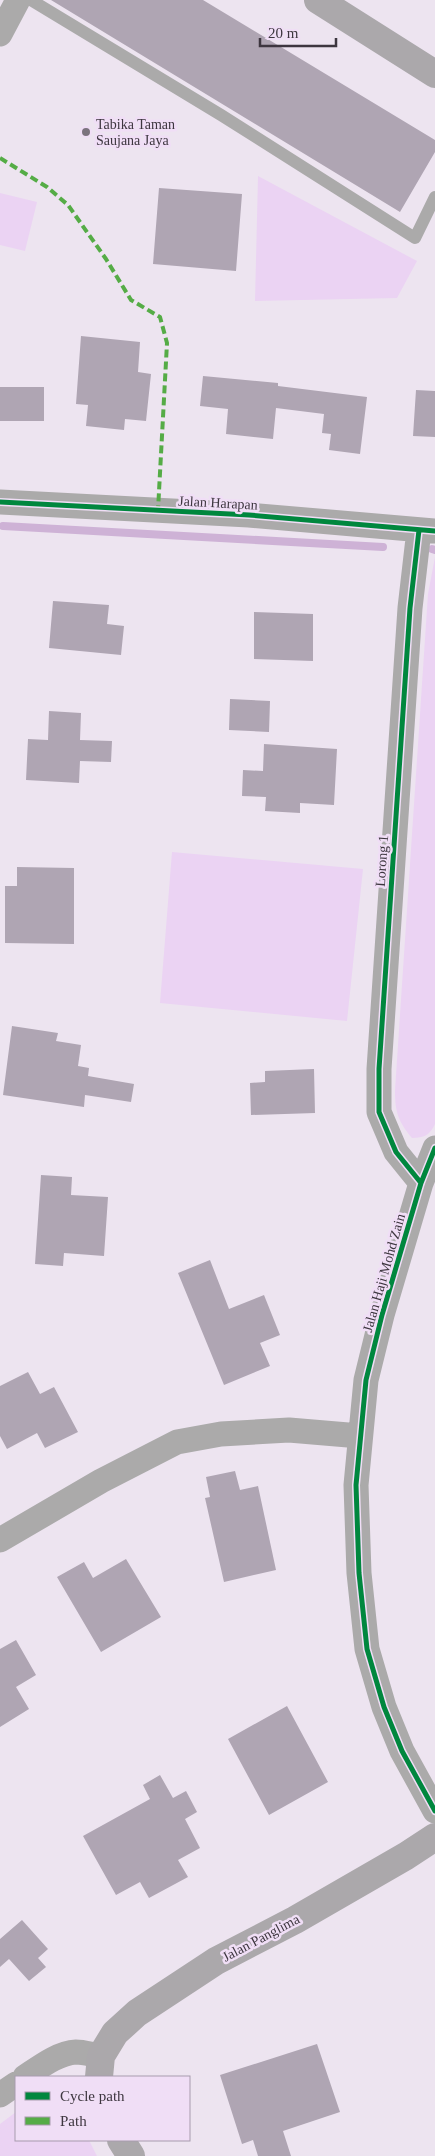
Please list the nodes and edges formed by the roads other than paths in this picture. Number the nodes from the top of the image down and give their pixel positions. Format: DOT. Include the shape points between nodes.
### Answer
graph roads {
  1 [pos="18,0"];
  2 [pos="31,0"];
  3 [pos="318,0"];
  4 [pos="0,34"];
  5 [pos="435,74"];
  6 [pos="435,197"];
  7 [pos="0,502"];
  8 [pos="427,530"];
  9 [pos="435,1148"];
  10 [pos="421,1183"];
  11 [pos="360,1436"];
  12 [pos="0,1540"];
  13 [pos="435,1812"];
  14 [pos="435,1837"];
  15 [pos="100,2067"];
  16 [pos="26,2076"];
  17 [pos="15,2085"];
  18 [pos="0,2096"];
  19 [pos="122,2141"];
  20 [pos="131,2156"];
  1 -- 4 [label="street"];
  2 -- 6 [label="lane" via="415,238"];
  3 -- 5 [label="main road"];
  7 -- 8 [label="street, Jalan Harapan"];
  8 -- 10 [label="street, Lorong 1" via="410,608 380,1050 379,1112 396,1152"];
  9 -- 10 [label="street, Jalan Haji Mohd Zain"];
  10 -- 11 [label="street, Jalan Haji Mohd Zain" via="366,1380"];
  11 -- 12 [label="street" via="289,1430 221,1434 177,1442 101,1481"];
  11 -- 13 [label="street, Jalan Haji Mohd Zain" via="356,1485 359,1573 367,1649 384,1707 402,1751"];
  14 -- 15 [label="main road, Jalan Panglima" via="295,1920 216,1961 158,1998 114,2034"];
  15 -- 16 [label="street, Jalan Panglima" via="76,2052 46,2062"];
  17 -- 18 [label="street"];
  19 -- 20 [label="main road"];
}
